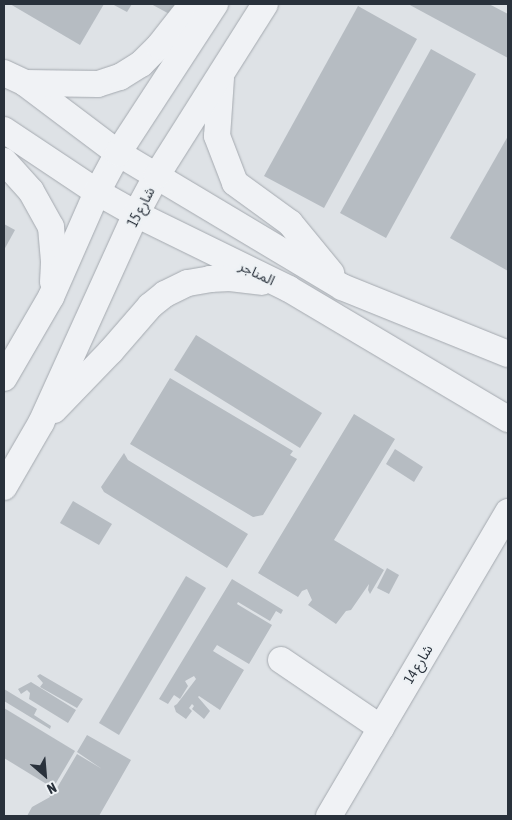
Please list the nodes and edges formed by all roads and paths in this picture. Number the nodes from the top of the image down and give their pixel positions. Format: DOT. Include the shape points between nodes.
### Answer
graph roads {
  1 [pos="192,4"];
  2 [pos="215,4"];
  3 [pos="265,4"];
  4 [pos="221,76"];
  5 [pos="14,78"];
  6 [pos="4,130"];
  7 [pos="118,153"];
  8 [pos="4,161"];
  9 [pos="158,175"];
  10 [pos="97,192"];
  11 [pos="136,214"];
  12 [pos="342,287"];
  13 [pos="289,288"];
  14 [pos="51,297"];
  15 [pos="508,354"];
  16 [pos="4,378"];
  17 [pos="508,419"];
  18 [pos="41,423"];
  19 [pos="4,487"];
  20 [pos="508,512"];
  21 [pos="281,660"];
  22 [pos="381,728"];
  23 [pos="329,816"];
  1 -- 5 [label="street" via="141,64 120,76 98,84"];
  2 -- 7 [label="street"];
  3 -- 4 [label="street, شارع 15"];
  4 -- 9 [label="street, شارع 15"];
  4 -- 12 [label="street" via="217,136 235,183 290,223"];
  5 -- 7 [label="street"];
  6 -- 10 [label="street, المناجر"];
  7 -- 9 [label="street"];
  7 -- 10 [label="street"];
  8 -- 14 [label="street" via="31,191 51,227 54,263"];
  9 -- 11 [label="street, شارع 15"];
  9 -- 12 [label="street"];
  10 -- 11 [label="street, المناجر"];
  10 -- 14 [label="street"];
  11 -- 13 [label="street, المناجر"];
  11 -- 18 [label="street, شارع 15"];
  12 -- 15 [label="street"];
  13 -- 17 [label="street, المناجر"];
  13 -- 18 [label="street, شارع 15" via="252,280 210,279 188,283 165,294"];
  14 -- 16 [label="street"];
  18 -- 19 [label="street, شارع 15"];
  20 -- 22 [label="street, شارع 14"];
  21 -- 22 [label="street"];
  22 -- 23 [label="street, شارع 14"];
}
